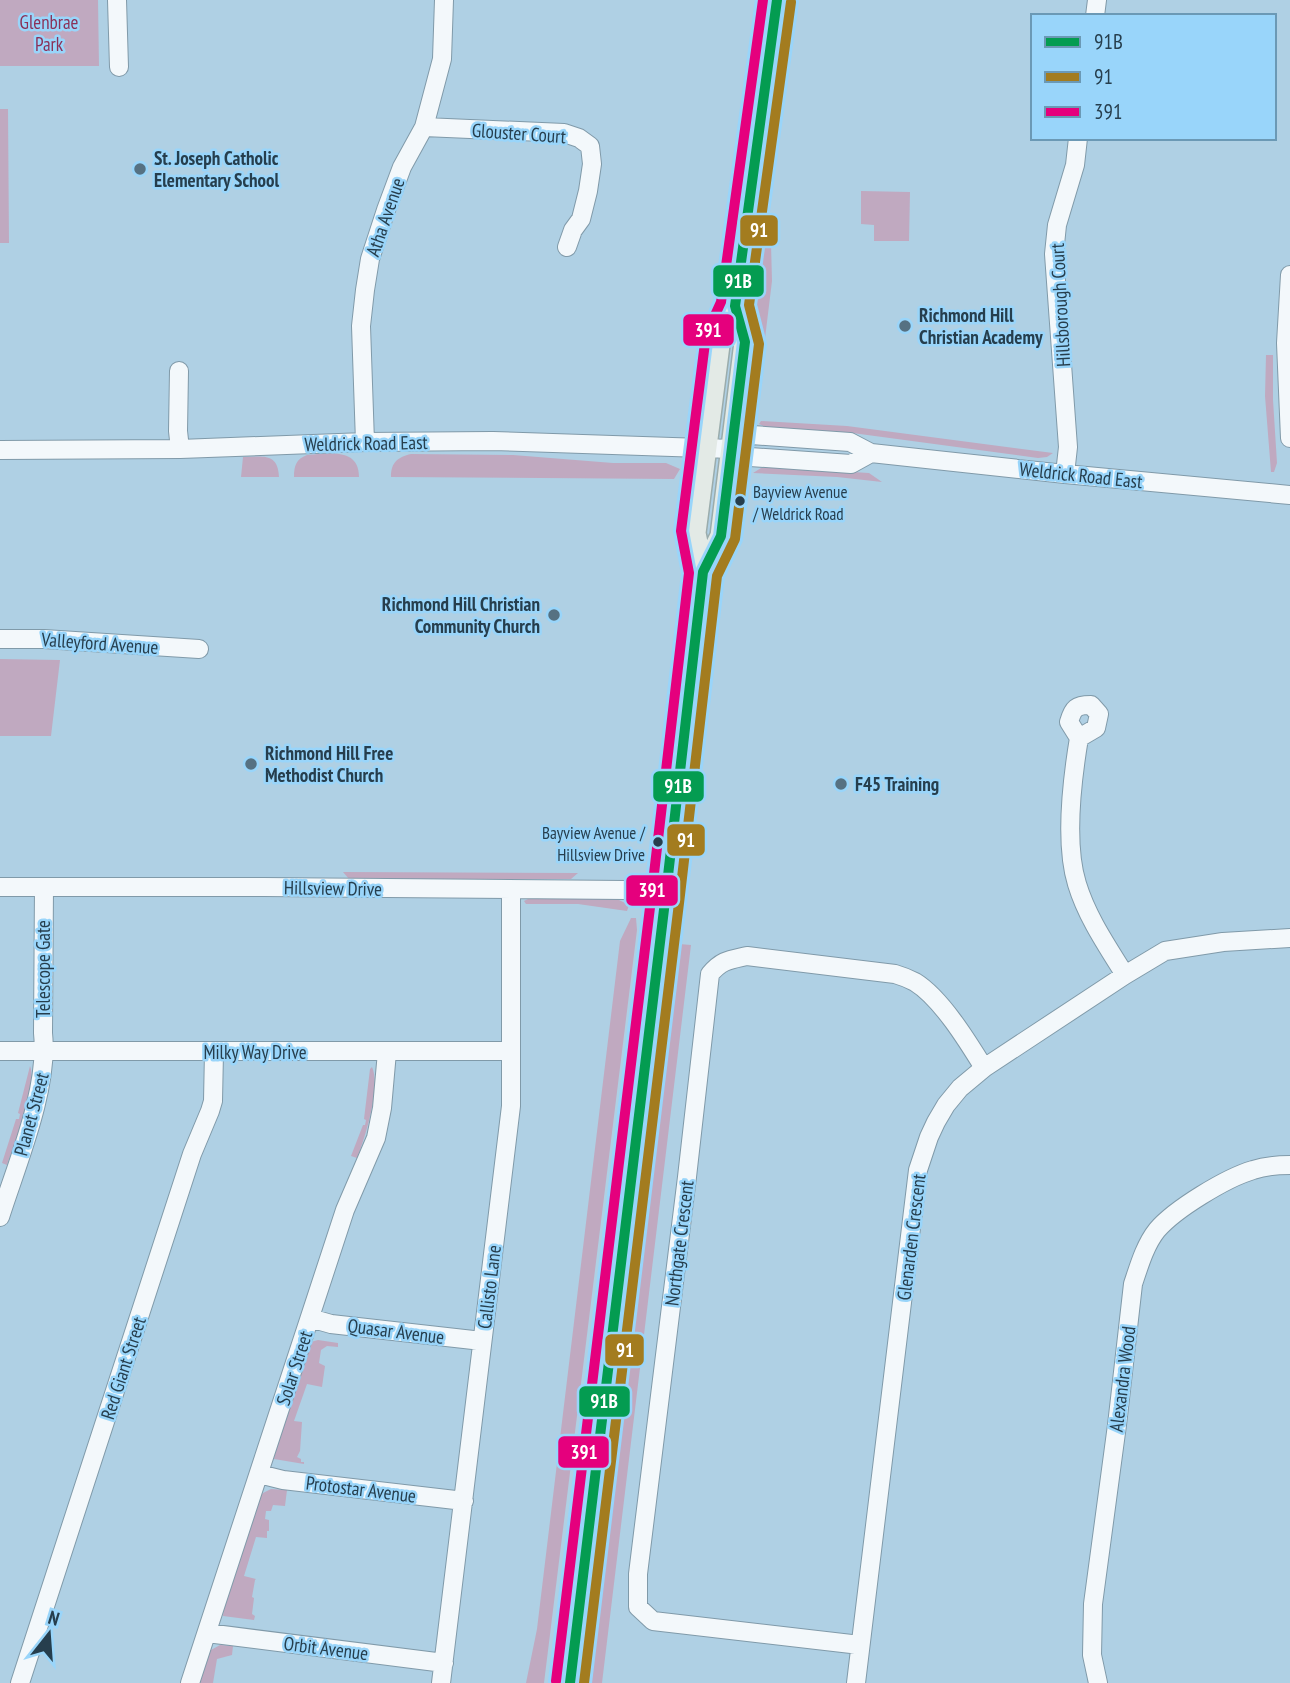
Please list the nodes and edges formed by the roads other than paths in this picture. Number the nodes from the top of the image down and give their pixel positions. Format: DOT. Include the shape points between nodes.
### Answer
graph roads {
  1 [pos="117,0"];
  2 [pos="444,0"];
  3 [pos="777,0"];
  4 [pos="119,67"];
  5 [pos="424,127"];
  6 [pos="1078,140"];
  7 [pos="568,247"];
  8 [pos="1290,275"];
  9 [pos="735,306"];
  10 [pos="179,371"];
  11 [pos="1290,438"];
  12 [pos="365,442"];
  13 [pos="706,448"];
  14 [pos="180,449"];
  15 [pos="732,449"];
  16 [pos="0,450"];
  17 [pos="1065,474"];
  18 [pos="1290,495"];
  19 [pos="703,572"];
  20 [pos="0,639"];
  21 [pos="199,649"];
  22 [pos="1079,738"];
  23 [pos="0,887"];
  24 [pos="44,887"];
  25 [pos="511,890"];
  26 [pos="666,892"];
  27 [pos="1290,938"];
  28 [pos="1125,975"];
  29 [pos="45,1050"];
  30 [pos="0,1051"];
  31 [pos="511,1051"];
  32 [pos="214,1052"];
  33 [pos="387,1052"];
  34 [pos="984,1068"];
  35 [pos="1290,1165"];
  36 [pos="0,1217"];
  37 [pos="310,1318"];
  38 [pos="482,1341"];
  39 [pos="259,1474"];
  40 [pos="464,1502"];
  41 [pos="207,1633"];
  42 [pos="860,1645"];
  43 [pos="444,1663"];
  44 [pos="20,1683"];
  45 [pos="190,1683"];
  46 [pos="441,1683"];
  47 [pos="570,1683"];
  48 [pos="856,1683"];
  49 [pos="1098,1683"];
  1 -- 4 [label="street"];
  2 -- 5 [label="street, Atha Avenue" via="442,59"];
  3 -- 9 [label="main road"];
  5 -- 7 [label="street, Glouster Court" via="564,133 590,146 588,191"];
  5 -- 12 [label="street, Atha Avenue" via="402,167 370,259 361,326"];
  6 -- 17 [label="street, Hillsborough Court" via="1054,254 1068,447"];
  8 -- 11 [label="street" via="1286,343"];
  9 -- 13 [label="main road" via="719,337"];
  9 -- 15 [label="main road" via="745,342"];
  10 -- 14 [label="street"];
  12 -- 13 [label="street, Weldrick Road East"];
  12 -- 14 [label="street, Weldrick Road East"];
  13 -- 15 [label="street, Weldrick Road East"];
  13 -- 19 [label="main road" via="695,533"];
  14 -- 16 [label="street, Weldrick Road East"];
  15 -- 17 [label="street, Weldrick Road East" via="752,435 850,442 871,453"];
  15 -- 19 [label="main road" via="721,536"];
  17 -- 18 [label="street, Weldrick Road East"];
  19 -- 26 [label="main road"];
  20 -- 21 [label="street, Valleyford Avenue"];
  22 -- 28 [label="street" via="1070,824 1077,883 1095,926"];
  23 -- 24 [label="street, Hillsview Drive"];
  24 -- 25 [label="street, Hillsview Drive"];
  24 -- 29 [label="street, Telescope Gate"];
  25 -- 26 [label="street, Hillsview Drive"];
  25 -- 31 [label="street, Callisto Lane"];
  26 -- 47 [label="main road"];
  27 -- 28 [label="street, Glenarden Crescent" via="1166,951"];
  28 -- 34 [label="street, Glenarden Crescent"];
  29 -- 30 [label="street, Milky Way Drive"];
  29 -- 32 [label="street, Milky Way Drive"];
  29 -- 36 [label="street, Planet Street" via="31,1122"];
  31 -- 33 [label="street, Milky Way Drive"];
  31 -- 38 [label="street, Callisto Lane" via="512,1106"];
  32 -- 33 [label="street, Milky Way Drive"];
  32 -- 44 [label="street, Red Giant Street" via="210,1111 192,1154"];
  33 -- 37 [label="street, Solar Street" via="376,1138 345,1210"];
  34 -- 42 [label="street, Glenarden Crescent" via="946,1105 918,1170"];
  34 -- 42 [label="street, Northgate Crescent" via="934,1000 916,983 895,974 747,956 726,960 710,974 638,1574 638,1607 653,1620"];
  35 -- 49 [label="street, Alexandra Wood" via="1250,1170 1179,1210 1156,1231 1139,1266 1133,1284 1093,1604 1092,1655"];
  37 -- 38 [label="street, Quasar Avenue"];
  37 -- 39 [label="street, Solar Street"];
  38 -- 40 [label="street, Callisto Lane"];
  39 -- 40 [label="street, Protostar Avenue"];
  39 -- 41 [label="street, Solar Street"];
  40 -- 43 [label="street, Callisto Lane"];
  41 -- 43 [label="street, Orbit Avenue"];
  41 -- 45 [label="street, Solar Street"];
  42 -- 48 [label="street, Glenarden Crescent"];
  43 -- 46 [label="street, Callisto Lane"];
}
